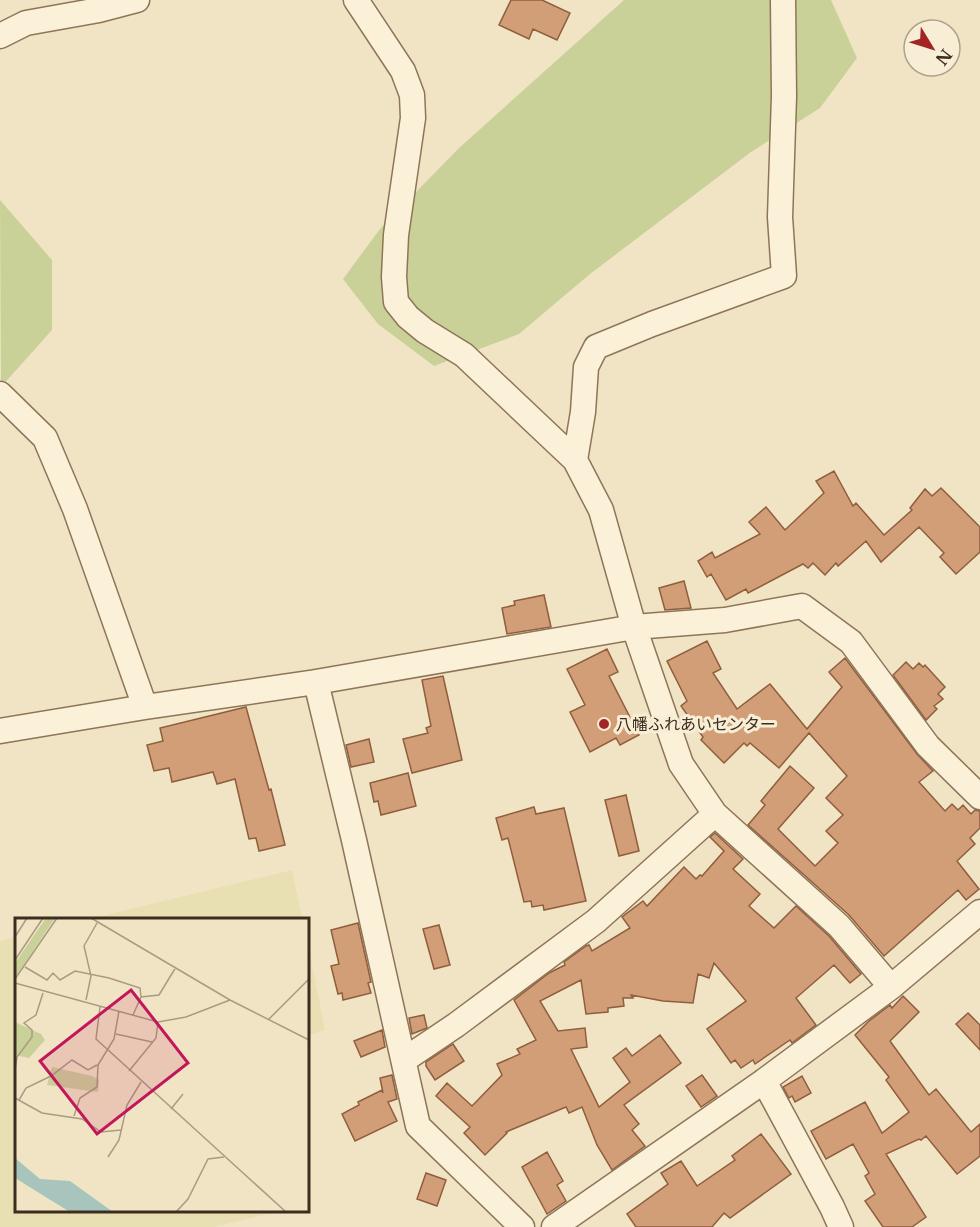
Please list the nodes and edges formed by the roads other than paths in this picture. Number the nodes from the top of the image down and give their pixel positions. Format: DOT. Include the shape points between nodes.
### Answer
graph roads {
  1 [pos="137,0"];
  2 [pos="356,0"];
  3 [pos="783,0"];
  4 [pos="0,36"];
  5 [pos="0,394"];
  6 [pos="575,460"];
  7 [pos="634,627"];
  8 [pos="316,682"];
  9 [pos="145,707"];
  10 [pos="0,731"];
  11 [pos="980,797"];
  12 [pos="715,814"];
  13 [pos="980,912"];
  14 [pos="891,987"];
  15 [pos="404,1060"];
  16 [pos="764,1081"];
  17 [pos="522,1227"];
  18 [pos="554,1227"];
  19 [pos="841,1227"];
  1 -- 4 [label="street" via="26,23"];
  2 -- 6 [label="street" via="403,71 412,95 413,118 396,235 396,302 425,331 464,355"];
  3 -- 6 [label="street" via="780,217 784,276 596,348 586,367"];
  5 -- 9 [label="street" via="45,438 75,509"];
  6 -- 7 [label="street" via="601,510"];
  7 -- 8 [label="street"];
  7 -- 11 [label="street" via="725,620 802,606 851,642 928,746"];
  7 -- 12 [label="street" via="681,764"];
  8 -- 9 [label="street"];
  8 -- 15 [label="street"];
  9 -- 10 [label="street"];
  12 -- 14 [label="street" via="839,926"];
  12 -- 15 [label="street" via="596,921"];
  13 -- 14 [label="street"];
  14 -- 16 [label="street"];
  15 -- 17 [label="street" via="418,1126"];
  16 -- 18 [label="street"];
  16 -- 19 [label="street"];
}
